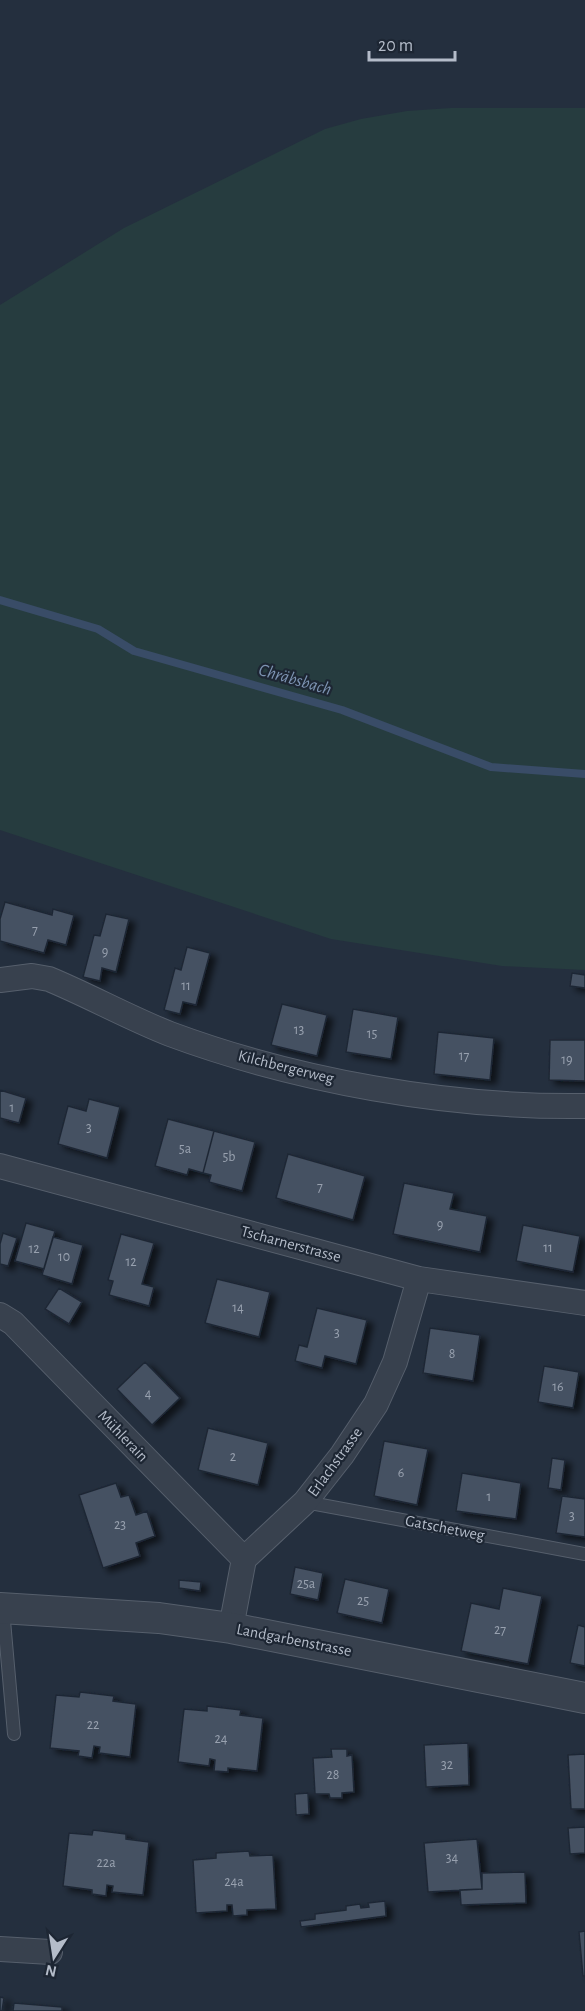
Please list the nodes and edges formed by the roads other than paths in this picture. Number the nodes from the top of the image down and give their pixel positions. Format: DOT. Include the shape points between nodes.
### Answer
graph roads {
  1 [pos="0,980"];
  2 [pos="585,1106"];
  3 [pos="0,1166"];
  4 [pos="419,1278"];
  5 [pos="585,1303"];
  6 [pos="0,1315"];
  7 [pos="305,1502"];
  8 [pos="585,1554"];
  9 [pos="244,1559"];
  10 [pos="2,1608"];
  11 [pos="231,1628"];
  12 [pos="585,1698"];
  13 [pos="14,1734"];
  14 [pos="0,1949"];
  15 [pos="50,1952"];
  1 -- 2 [label="street, Kilchbergerweg" via="32,976 49,979 168,1033 282,1068 453,1100 496,1105"];
  3 -- 4 [label="street, Tscharnerstrasse"];
  4 -- 5 [label="street, Tscharnerstrasse"];
  4 -- 7 [label="street, Erlachstrasse" via="395,1362 376,1404"];
  6 -- 9 [label="street, Mühlerain" via="21,1331"];
  7 -- 8 [label="lane, Gatschetweg"];
  7 -- 9 [label="street, Erlachstrasse"];
  9 -- 11 [label="street"];
  10 -- 11 [label="street, Landgarbenstrasse" via="159,1618"];
  10 -- 13 [label="lane"];
  11 -- 12 [label="street, Landgarbenstrasse"];
  14 -- 15 [label="street"];
}
